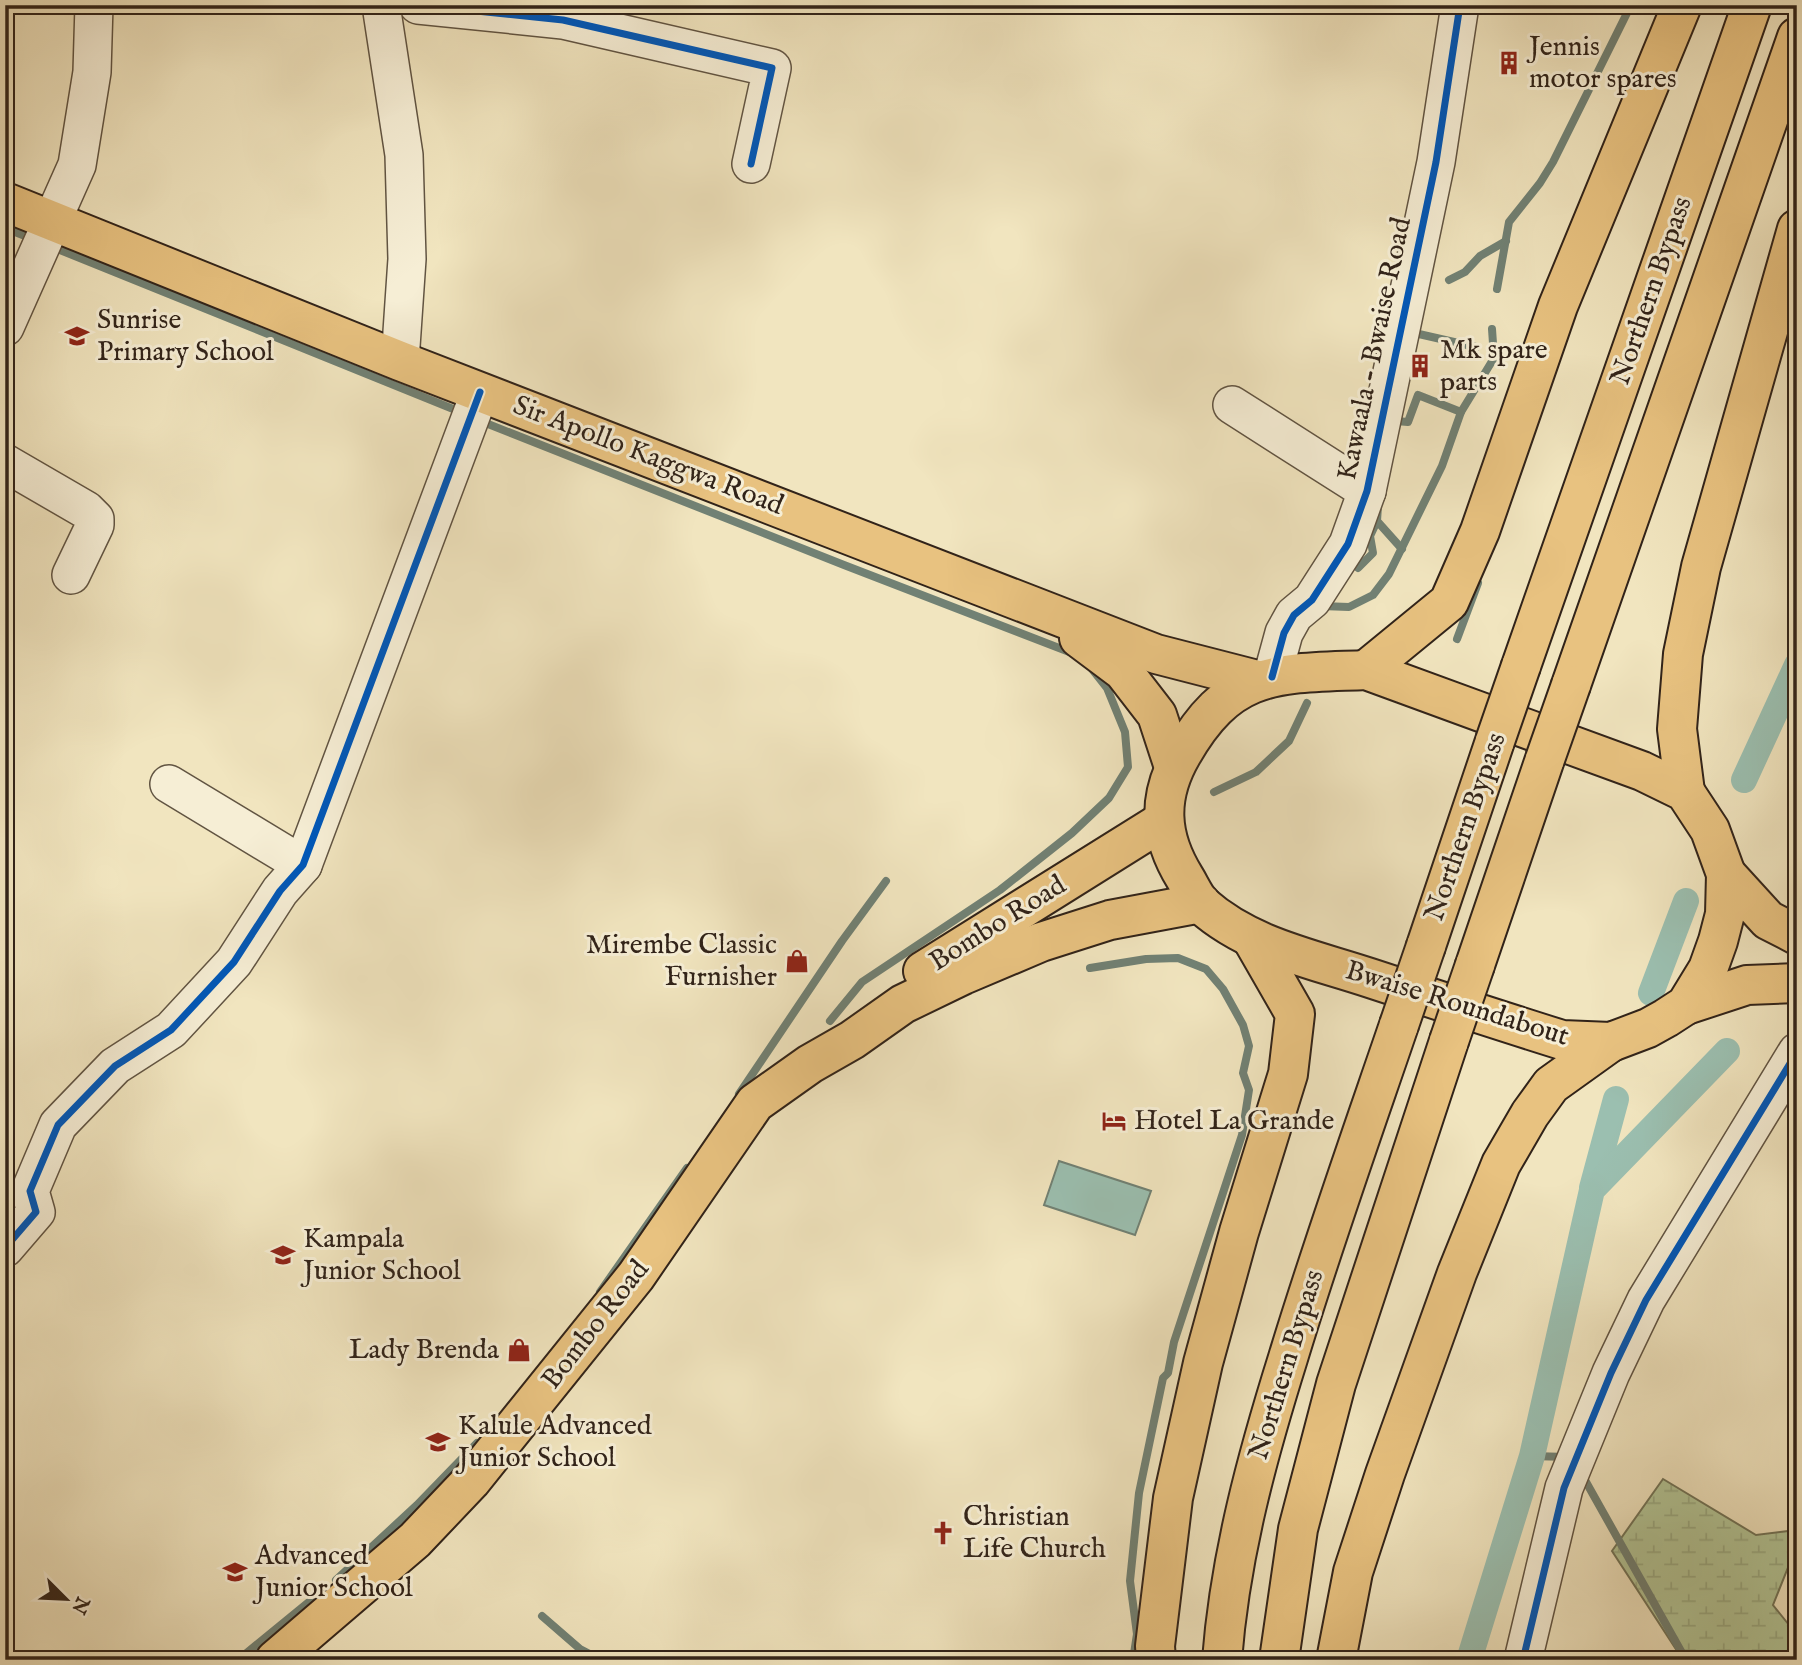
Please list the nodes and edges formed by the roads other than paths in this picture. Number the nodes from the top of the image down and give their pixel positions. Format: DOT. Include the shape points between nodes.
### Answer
graph roads {
  1 [pos="94,5"];
  2 [pos="381,5"];
  3 [pos="418,5"];
  4 [pos="1460,5"];
  5 [pos="1682,5"];
  6 [pos="1752,5"];
  7 [pos="1797,37"];
  8 [pos="751,164"];
  9 [pos="5,202"];
  10 [pos="53,221"];
  11 [pos="1797,229"];
  12 [pos="5,327"];
  13 [pos="400,361"];
  14 [pos="480,392"];
  15 [pos="1232,405"];
  16 [pos="5,463"];
  17 [pos="1367,491"];
  18 [pos="71,575"];
  19 [pos="1036,607"];
  20 [pos="1366,670"];
  21 [pos="1265,679"];
  22 [pos="1174,767"];
  23 [pos="169,784"];
  24 [pos="1685,792"];
  25 [pos="1163,821"];
  26 [pos="303,865"];
  27 [pos="1726,874"];
  28 [pos="1201,903"];
  29 [pos="1797,935"];
  30 [pos="1252,939"];
  31 [pos="1797,984"];
  32 [pos="1686,1005"];
  33 [pos="1611,1042"];
  34 [pos="1797,1052"];
  35 [pos="810,1064"];
  36 [pos="5,1248"];
  37 [pos="275,1660"];
  38 [pos="1156,1660"];
  39 [pos="1222,1660"];
  40 [pos="1279,1660"];
  41 [pos="1336,1660"];
  42 [pos="1523,1660"];
  1 -- 10 [label="street" via="92,72 77,164"];
  2 -- 13 [label="street" via="404,155 407,259"];
  3 -- 8 [label="street" via="563,20 772,68"];
  4 -- 17 [label="street, Kawaala - Bwaise Road" via="1436,162"];
  5 -- 20 [label="main road" via="1558,306 1480,531 1449,602"];
  6 -- 39 [label="main road, Northern Bypass, bridge" via="1320,1253 1263,1438 1236,1547"];
  7 -- 40 [label="main road, Northern Bypass, bridge" via="1545,759 1336,1384 1298,1529"];
  9 -- 10 [label="main road, Sir Apollo Kaggwa Road"];
  10 -- 12 [label="street"];
  10 -- 13 [label="main road, Sir Apollo Kaggwa Road"];
  11 -- 24 [label="main road" via="1701,567 1683,654 1676,729"];
  13 -- 14 [label="main road, Sir Apollo Kaggwa Road"];
  14 -- 19 [label="main road, Sir Apollo Kaggwa Road"];
  14 -- 26 [label="street"];
  15 -- 17 [label="street"];
  16 -- 18 [label="street" via="95,519"];
  17 -- 21 [label="street, Kawaala - Bwaise Road" via="1348,544 1312,600 1294,615"];
  19 -- 21 [label="main road, Sir Apollo Kaggwa Road" via="1156,654"];
  19 -- 22 [label="main road" via="1123,671 1157,715"];
  20 -- 21 [label="main road, Bwaise Roundabout"];
  20 -- 24 [label="main road, Bwaise Roundabout" via="1642,771"];
  21 -- 22 [label="main road, Bwaise Roundabout" via="1232,693 1212,712"];
  22 -- 25 [label="main road, Bwaise Roundabout"];
  23 -- 26 [label="street"];
  24 -- 27 [label="main road, Bwaise Roundabout" via="1710,830"];
  25 -- 28 [label="main road, Bwaise Roundabout" via="1180,869"];
  25 -- 35 [label="main road, Bombo Road" via="866,1004"];
  26 -- 36 [label="street" via="280,891 234,962 180,1021 115,1066 58,1125 30,1191 36,1212"];
  27 -- 29 [label="main road" via="1768,920"];
  27 -- 32 [label="main road, Bwaise Roundabout" via="1725,914 1718,941 1709,969"];
  28 -- 30 [label="main road, Bwaise Roundabout"];
  28 -- 35 [label="main road, Bombo Road" via="1110,920 1041,942 903,1004"];
  30 -- 33 [label="main road, Bwaise Roundabout" via="1562,1040"];
  30 -- 38 [label="main road" via="1295,1014 1288,1074 1203,1363 1173,1498"];
  31 -- 32 [label="main road" via="1747,985"];
  32 -- 33 [label="main road, Bwaise Roundabout" via="1648,1028"];
  33 -- 41 [label="main road" via="1551,1084 1502,1164 1384,1474 1353,1572"];
  34 -- 42 [label="street" via="1646,1300 1611,1373 1564,1488"];
  35 -- 37 [label="main road, Bombo Road" via="755,1103 636,1276 471,1481 415,1540"];
}
